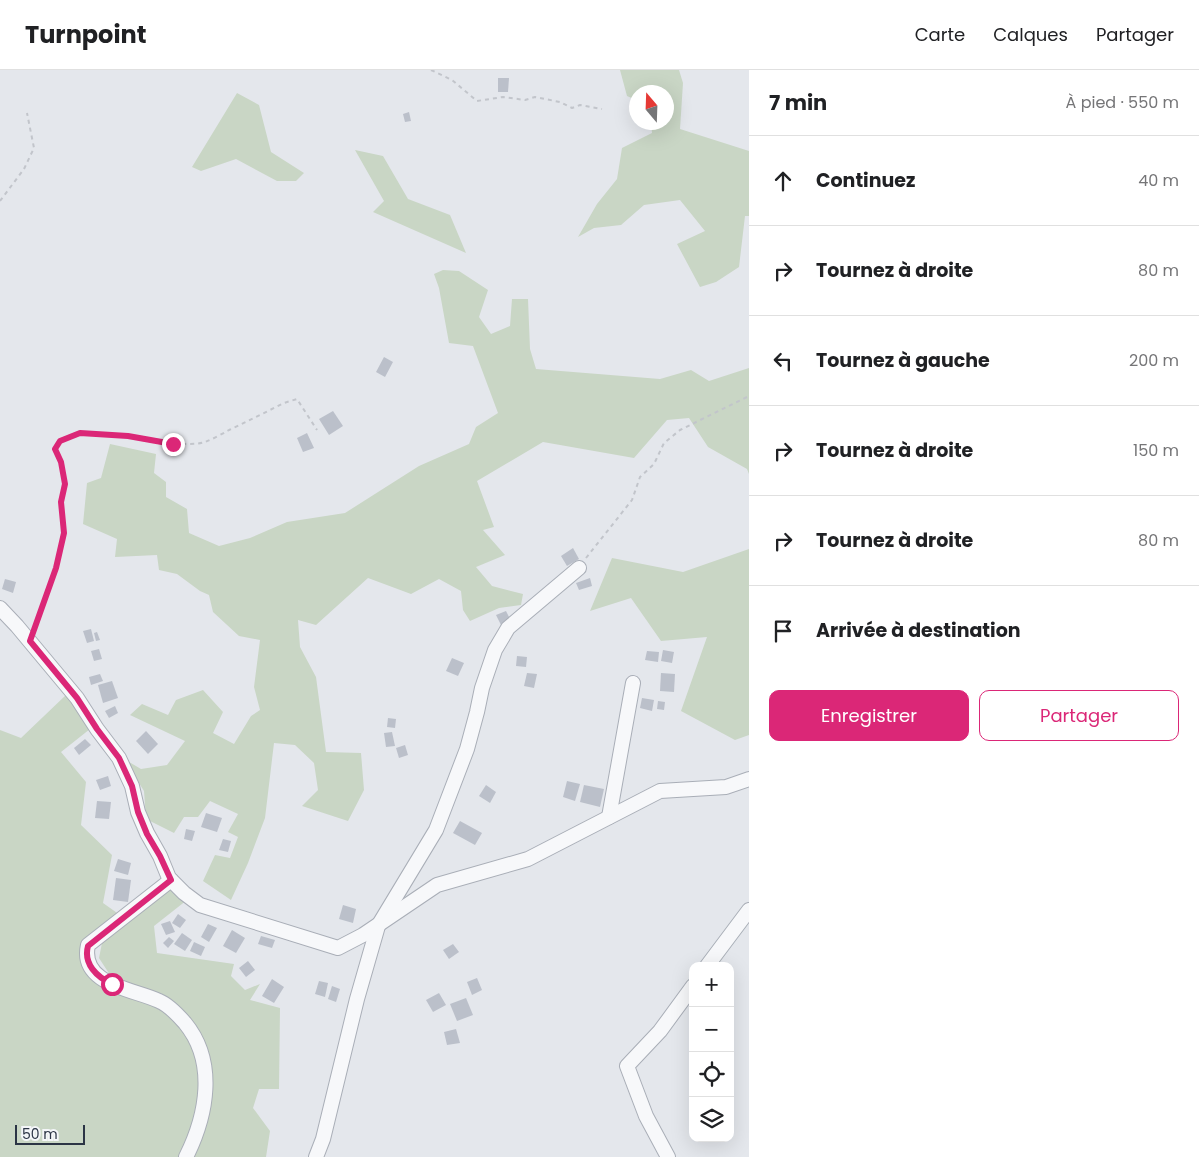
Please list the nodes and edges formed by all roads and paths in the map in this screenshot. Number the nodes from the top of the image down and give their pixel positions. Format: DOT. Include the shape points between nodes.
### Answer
graph roads {
  1 [pos="432,70"];
  2 [pos="602,109"];
  3 [pos="27,113"];
  4 [pos="0,201"];
  5 [pos="749,396"];
  6 [pos="317,430"];
  7 [pos="579,568"];
  8 [pos="0,608"];
  9 [pos="30,641"];
  10 [pos="633,683"];
  11 [pos="749,779"];
  12 [pos="608,817"];
  13 [pos="171,880"];
  14 [pos="749,910"];
  15 [pos="378,926"];
  16 [pos="710,962"];
  17 [pos="689,991"];
  18 [pos="186,1157"];
  19 [pos="316,1157"];
  20 [pos="668,1157"];
  1 -- 2 [label="path" via="452,80 477,101 503,97 525,100 534,96 572,108 580,105"];
  3 -- 4 [label="path" via="34,148 24,169"];
  5 -- 7 [label="path" via="680,430 664,443 654,464 640,477 632,500"];
  6 -- 9 [label="path" via="297,399 204,442 173,444 128,436 80,433 60,441 55,449 65,484 61,502 64,533 56,568"];
  7 -- 15 [label="street" via="508,628 494,650 467,749 436,830"];
  8 -- 9 [label="street"];
  9 -- 13 [label="street" via="77,698 119,758 132,786 147,834"];
  10 -- 12 [label="street"];
  11 -- 12 [label="street" via="726,787 660,791"];
  12 -- 15 [label="street" via="528,859 437,885"];
  13 -- 15 [label="street" via="200,905 338,948"];
  13 -- 18 [label="street" via="88,946 86,953 95,974 101,979 160,1001 177,1014 194,1034 202,1054 206,1092 195,1140"];
  14 -- 16 [label="street"];
  15 -- 19 [label="street"];
  17 -- 20 [label="street" via="660,1031 627,1066 646,1116"];
}
